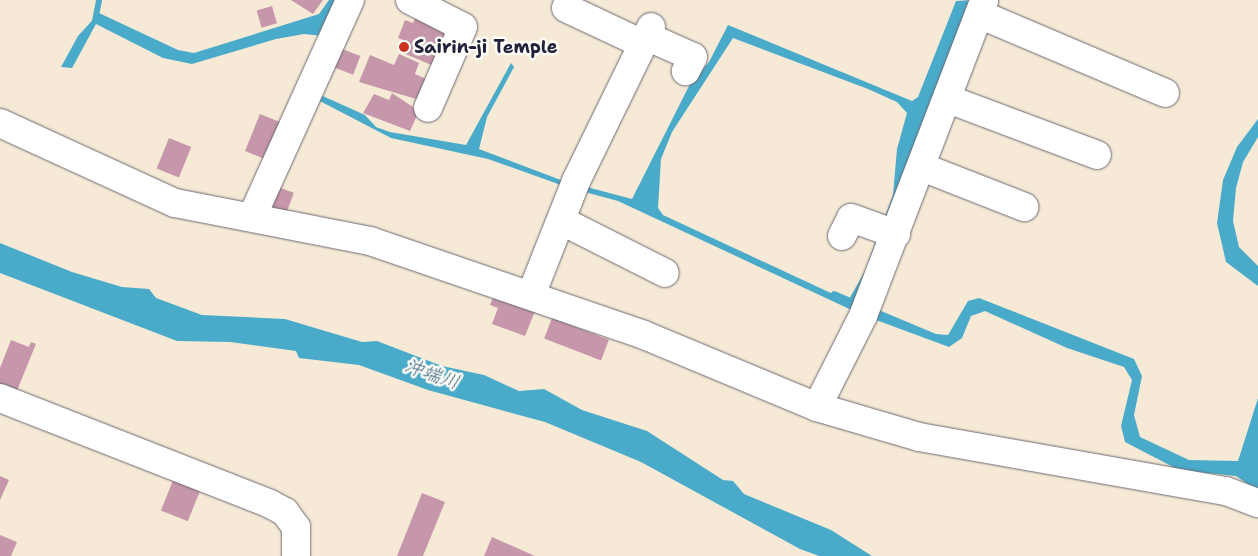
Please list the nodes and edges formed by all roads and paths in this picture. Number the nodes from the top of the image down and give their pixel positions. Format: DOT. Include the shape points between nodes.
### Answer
graph roads {
  1 [pos="350,0"];
  2 [pos="410,0"];
  3 [pos="982,7"];
  4 [pos="566,8"];
  5 [pos="644,41"];
  6 [pos="686,71"];
  7 [pos="1165,93"];
  8 [pos="948,99"];
  9 [pos="428,108"];
  10 [pos="0,123"];
  11 [pos="1096,155"];
  12 [pos="922,167"];
  13 [pos="1024,208"];
  14 [pos="252,217"];
  15 [pos="562,221"];
  16 [pos="889,231"];
  17 [pos="842,236"];
  18 [pos="665,273"];
  19 [pos="531,295"];
  20 [pos="0,398"];
  21 [pos="817,408"];
  22 [pos="1258,503"];
  23 [pos="296,556"];
  1 -- 14 [label="street"];
  2 -- 9 [label="street" via="463,27"];
  3 -- 7 [label="street"];
  3 -- 8 [label="street"];
  4 -- 5 [label="street"];
  5 -- 6 [label="street" via="693,57"];
  5 -- 15 [label="street" via="574,185"];
  8 -- 11 [label="street"];
  8 -- 12 [label="street"];
  10 -- 14 [label="street" via="175,203 208,213"];
  12 -- 13 [label="street"];
  12 -- 16 [label="street"];
  14 -- 19 [label="street" via="370,241"];
  15 -- 18 [label="street"];
  15 -- 19 [label="street"];
  16 -- 17 [label="street" via="851,218"];
  16 -- 21 [label="street" via="866,308"];
  19 -- 21 [label="street" via="644,335"];
  20 -- 23 [label="street" via="285,512 296,527"];
  21 -- 22 [label="street" via="919,436 1226,491"];
}
